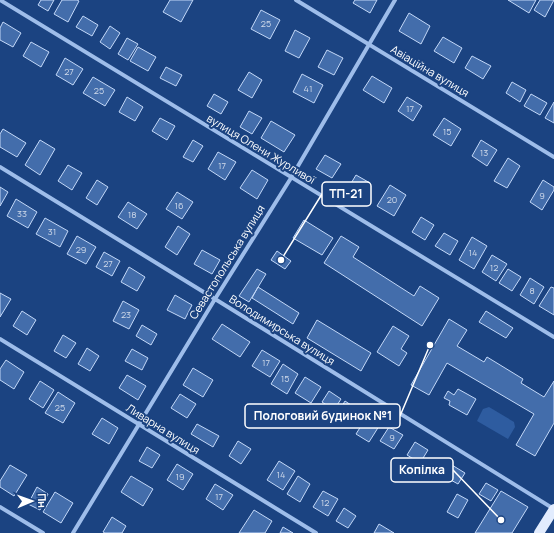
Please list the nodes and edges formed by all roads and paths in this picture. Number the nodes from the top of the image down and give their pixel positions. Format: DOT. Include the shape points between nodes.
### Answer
graph roads {
  1 [pos="0,0"];
  2 [pos="296,0"];
  3 [pos="395,0"];
  4 [pos="369,44"];
  5 [pos="554,157"];
  6 [pos="0,167"];
  7 [pos="291,178"];
  8 [pos="215,299"];
  9 [pos="554,337"];
  10 [pos="0,339"];
  11 [pos="139,425"];
  12 [pos="0,507"];
  13 [pos="554,509"];
  14 [pos="43,533"];
  15 [pos="73,533"];
  16 [pos="316,533"];
  17 [pos="539,533"];
  1 -- 7 [label="street, вулиця Олени Журливої"];
  2 -- 4 [label="street, Авіаційна вулиця"];
  3 -- 4 [label="street, Севастопольська вулиця"];
  4 -- 5 [label="street, Авіаційна вулиця"];
  4 -- 7 [label="street, Севастопольська вулиця"];
  6 -- 8 [label="street, Володимирська вулиця"];
  7 -- 8 [label="street, Севастопольська вулиця"];
  7 -- 9 [label="street, вулиця Олени Журливої"];
  8 -- 11 [label="street, Севастопольська вулиця"];
  8 -- 13 [label="street, Володимирська вулиця"];
  10 -- 11 [label="street, Ливарна вулиця"];
  11 -- 15 [label="street, Севастопольська вулиця"];
  11 -- 16 [label="street, Ливарна вулиця"];
  12 -- 14 [label="street"];
  13 -- 17 [label="main road"];
}
